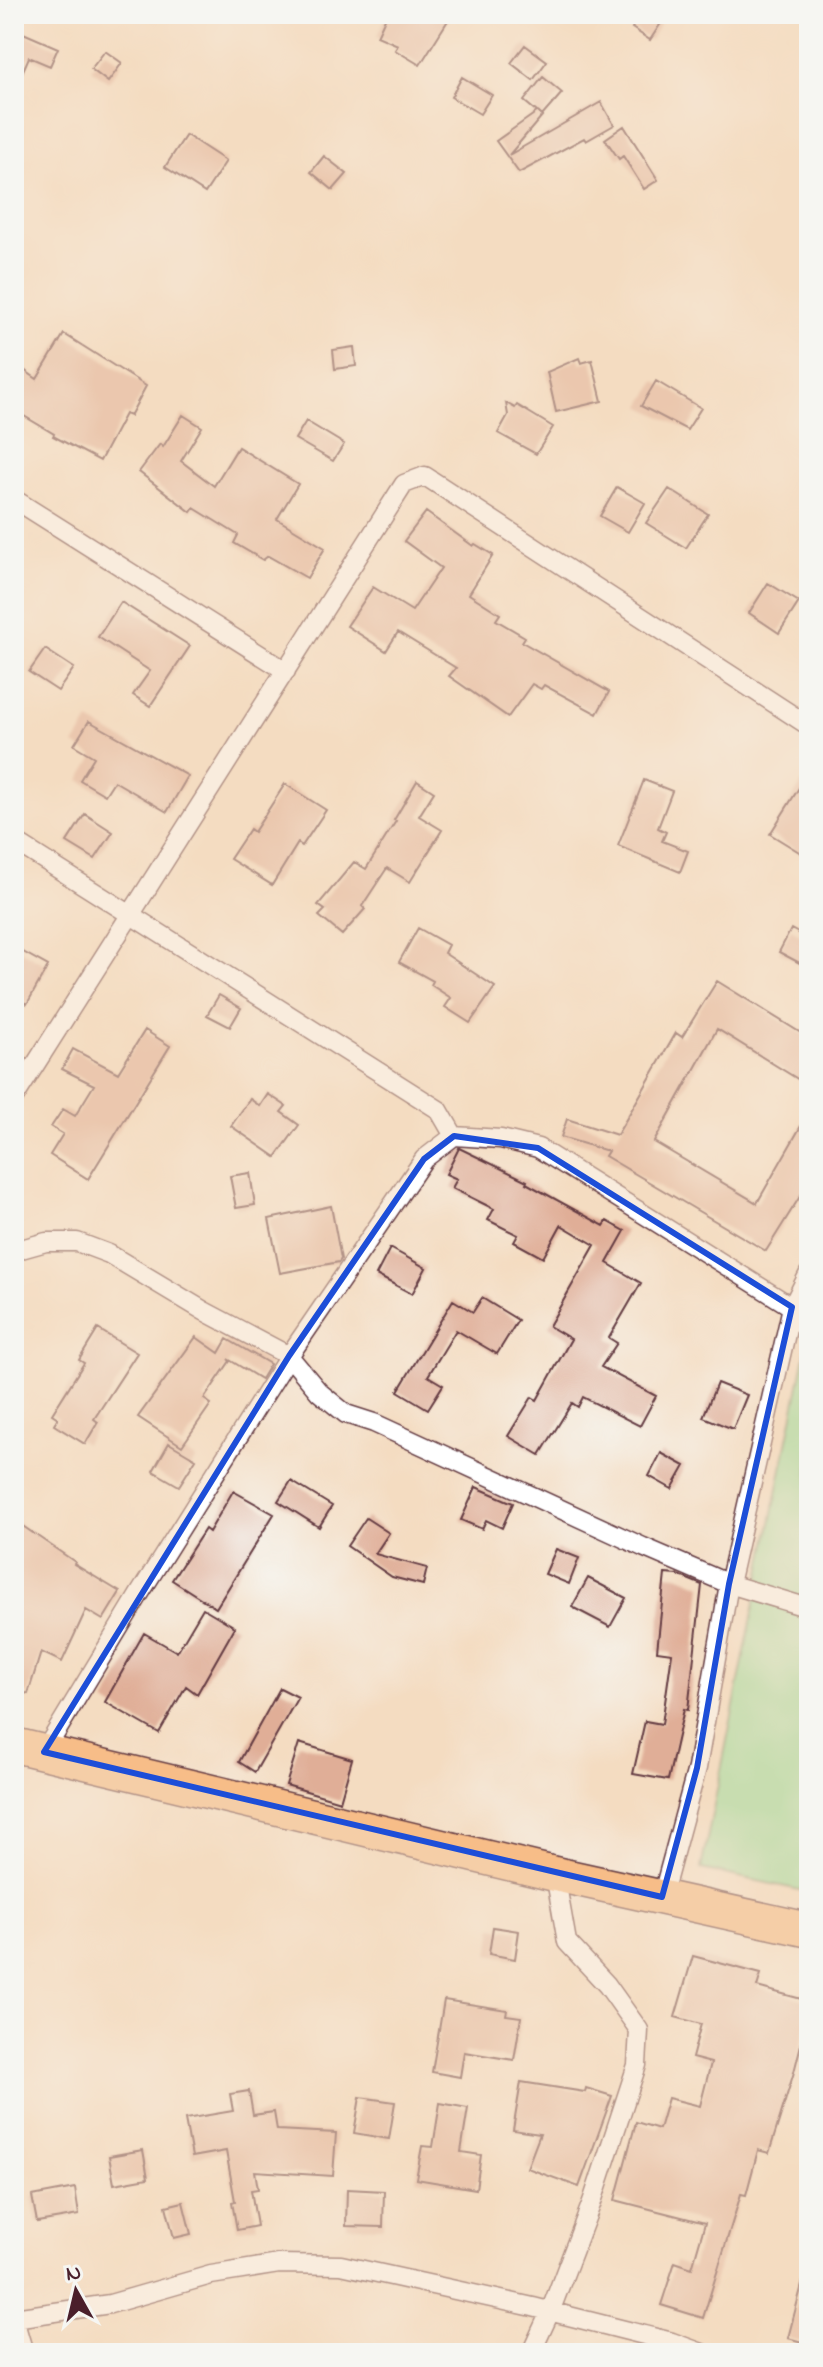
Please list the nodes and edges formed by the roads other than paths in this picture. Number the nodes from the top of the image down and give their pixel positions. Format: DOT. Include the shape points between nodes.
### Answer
graph roads {
  1 [pos="14,499"];
  2 [pos="286,671"];
  3 [pos="809,726"];
  4 [pos="14,841"];
  5 [pos="130,915"];
  6 [pos="14,1098"];
  7 [pos="454,1136"];
  8 [pos="14,1251"];
  9 [pos="809,1273"];
  10 [pos="801,1310"];
  11 [pos="289,1356"];
  12 [pos="729,1584"];
  13 [pos="809,1608"];
  14 [pos="29,1748"];
  15 [pos="555,1874"];
  16 [pos="662,1897"];
  17 [pos="809,1930"];
  18 [pos="550,2312"];
  19 [pos="14,2318"];
  20 [pos="24,2353"];
  21 [pos="531,2353"];
  22 [pos="702,2353"];
  1 -- 2 [label="street"];
  2 -- 3 [label="street" via="404,484 425,476"];
  2 -- 5 [label="street"];
  4 -- 5 [label="street"];
  5 -- 6 [label="street"];
  5 -- 7 [label="street" via="439,1110"];
  7 -- 10 [label="street" via="538,1148"];
  7 -- 11 [label="street" via="424,1159"];
  8 -- 11 [label="street" via="46,1242 77,1242 109,1254"];
  9 -- 10 [label="street"];
  10 -- 12 [label="street"];
  11 -- 12 [label="street" via="346,1414"];
  11 -- 14 [label="street"];
  12 -- 13 [label="street"];
  12 -- 16 [label="street" via="697,1768"];
  14 -- 15 [label="highway"];
  15 -- 16 [label="highway"];
  15 -- 18 [label="street" via="567,1942 639,2030 637,2065"];
  16 -- 17 [label="highway"];
  18 -- 19 [label="street" via="341,2265 279,2264 211,2275 110,2304"];
  18 -- 21 [label="street"];
  18 -- 22 [label="street"];
  19 -- 20 [label="street"];
}
